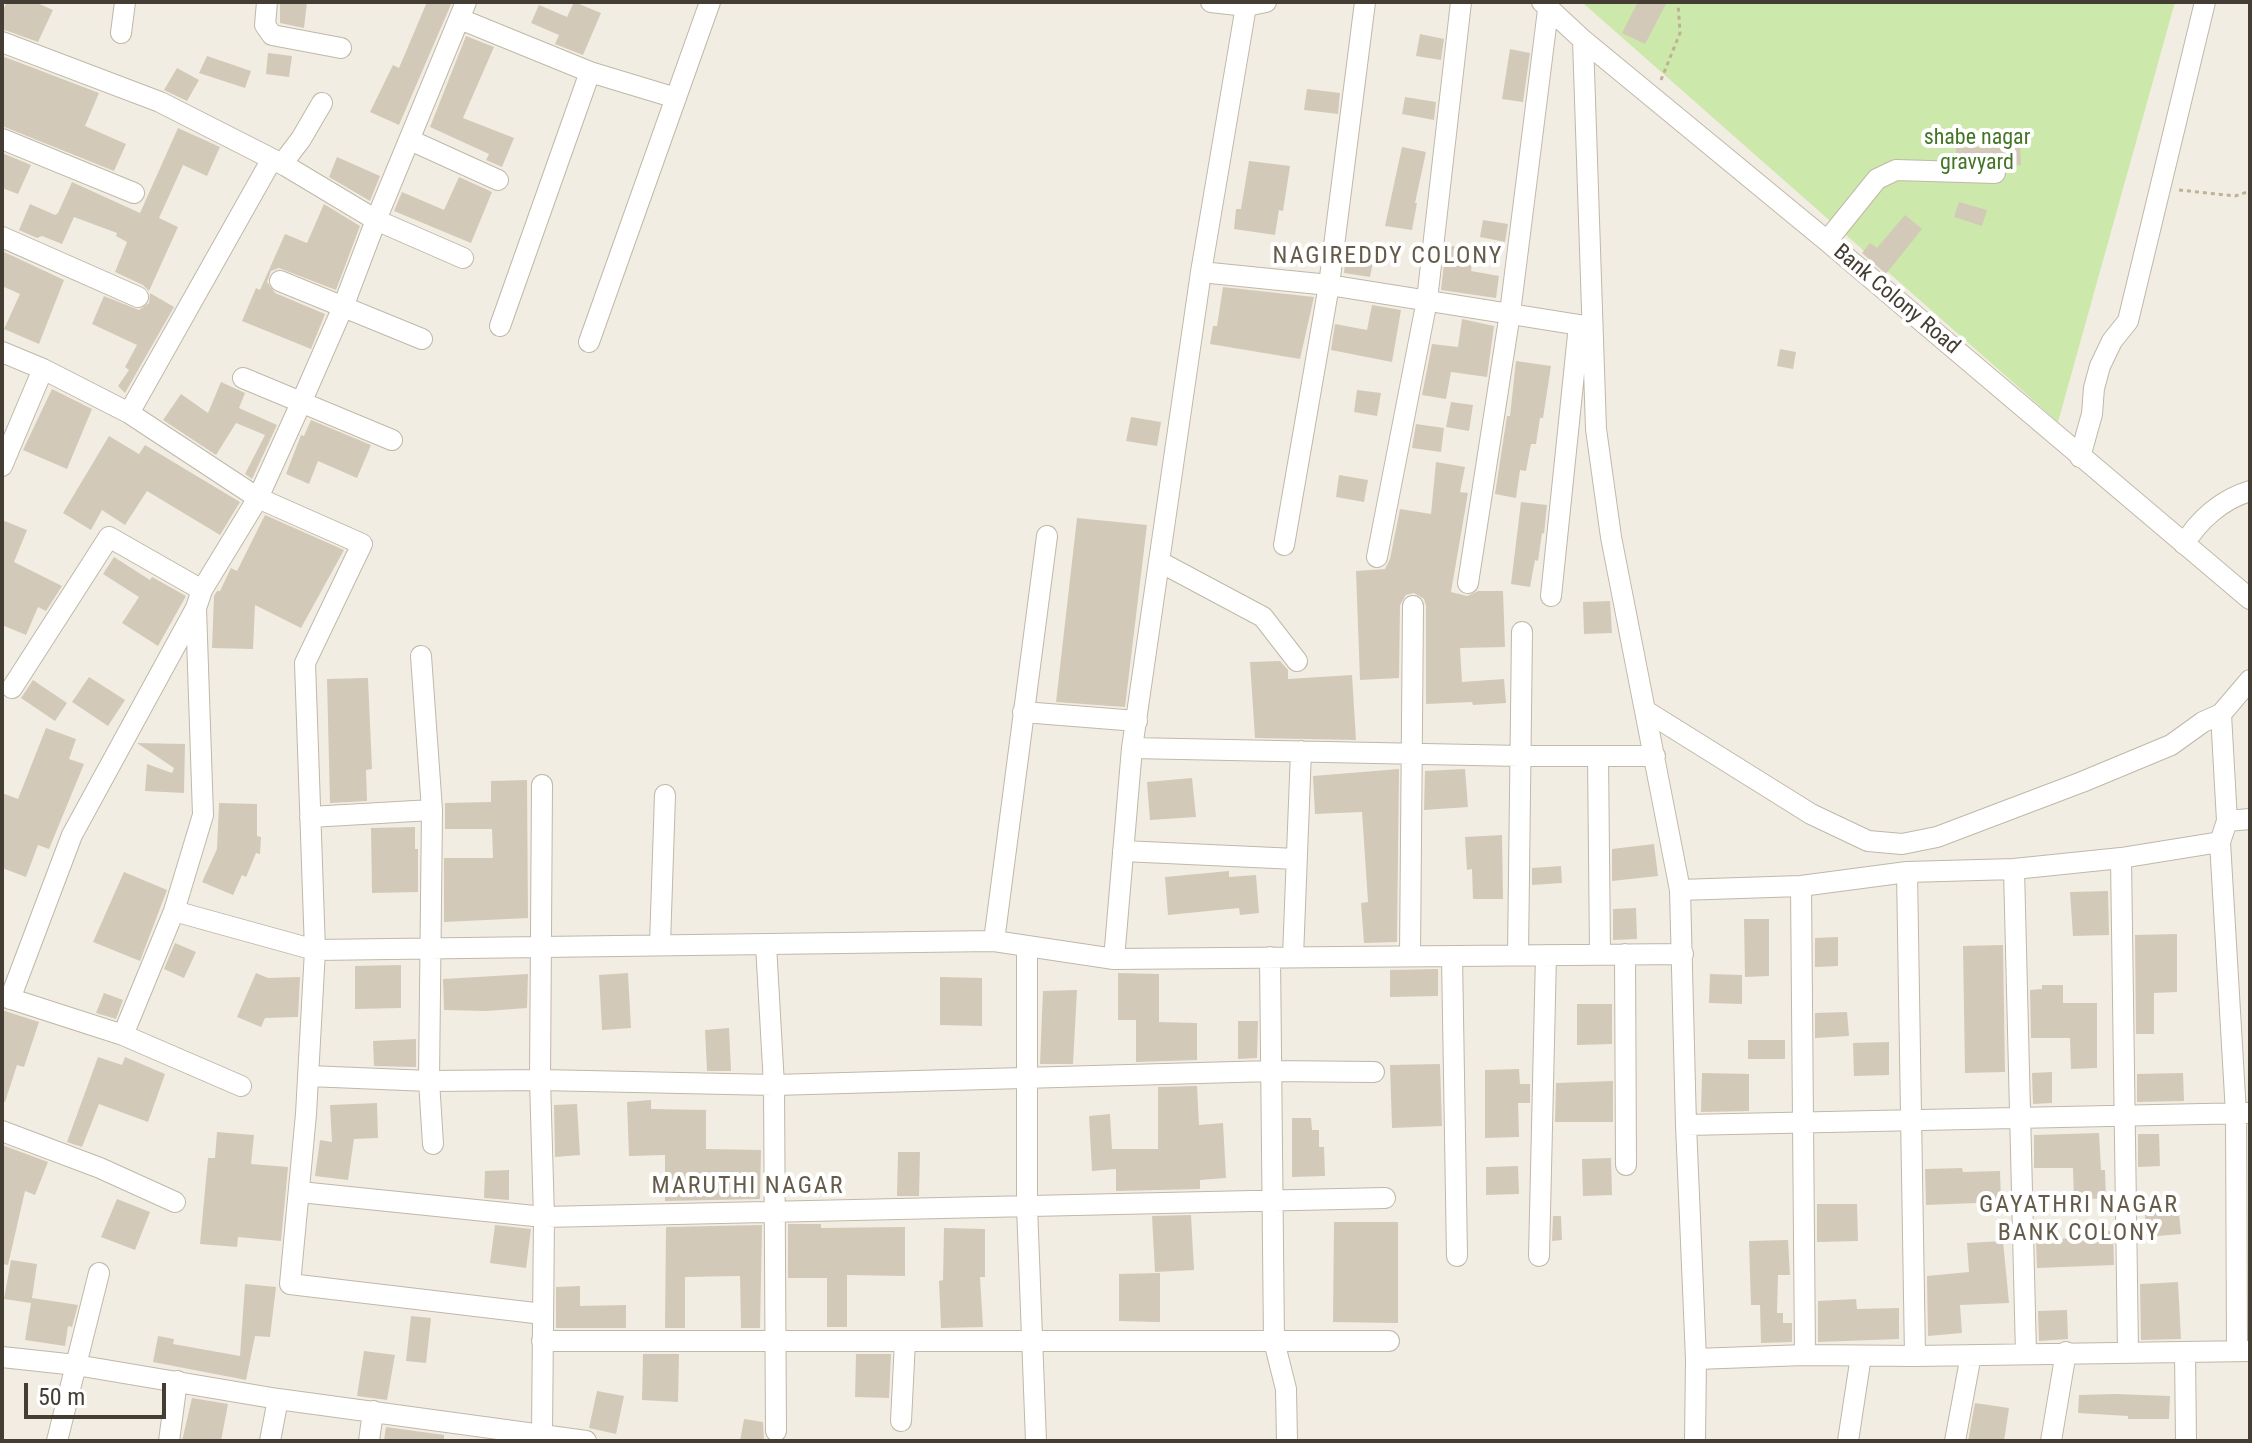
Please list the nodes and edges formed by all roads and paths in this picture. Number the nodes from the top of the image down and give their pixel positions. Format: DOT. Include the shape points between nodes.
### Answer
graph roads {
  1 [pos="125,2"];
  2 [pos="267,2"];
  3 [pos="710,2"];
  4 [pos="1211,2"];
  5 [pos="1365,2"];
  6 [pos="1461,2"];
  7 [pos="1678,2"];
  8 [pos="2205,2"];
  9 [pos="1547,3"];
  10 [pos="1256,4"];
  11 [pos="463,11"];
  12 [pos="121,33"];
  13 [pos="1583,40"];
  14 [pos="2,42"];
  15 [pos="341,48"];
  16 [pos="590,72"];
  17 [pos="1651,97"];
  18 [pos="676,98"];
  19 [pos="322,103"];
  20 [pos="2,139"];
  21 [pos="410,140"];
  22 [pos="277,162"];
  23 [pos="1995,173"];
  24 [pos="498,180"];
  25 [pos="2159,188"];
  26 [pos="2250,191"];
  27 [pos="134,193"];
  28 [pos="376,220"];
  29 [pos="2,237"];
  30 [pos="1827,241"];
  31 [pos="463,258"];
  32 [pos="1201,272"];
  33 [pos="280,281"];
  34 [pos="1329,285"];
  35 [pos="138,297"];
  36 [pos="1427,300"];
  37 [pos="343,307"];
  38 [pos="1510,313"];
  39 [pos="500,326"];
  40 [pos="1586,326"];
  41 [pos="422,339"];
  42 [pos="589,342"];
  43 [pos="2,352"];
  44 [pos="43,369"];
  45 [pos="243,378"];
  46 [pos="301,403"];
  47 [pos="129,413"];
  48 [pos="392,440"];
  49 [pos="2080,457"];
  50 [pos="2,466"];
  51 [pos="2250,491"];
  52 [pos="258,498"];
  53 [pos="1047,536"];
  54 [pos="2184,544"];
  55 [pos="1284,545"];
  56 [pos="1377,557"];
  57 [pos="1160,562"];
  58 [pos="1468,583"];
  59 [pos="1551,596"];
  60 [pos="199,599"];
  61 [pos="2250,599"];
  62 [pos="1413,606"];
  63 [pos="1522,632"];
  64 [pos="421,656"];
  65 [pos="1297,661"];
  66 [pos="2250,680"];
  67 [pos="12,688"];
  68 [pos="1646,711"];
  69 [pos="1023,712"];
  70 [pos="2221,714"];
  71 [pos="1137,721"];
  72 [pos="1132,748"];
  73 [pos="1301,751"];
  74 [pos="1412,752"];
  75 [pos="1521,756"];
  76 [pos="1598,756"];
  77 [pos="1655,756"];
  78 [pos="542,785"];
  79 [pos="665,795"];
  80 [pos="432,810"];
  81 [pos="310,817"];
  82 [pos="2250,819"];
  83 [pos="2227,821"];
  84 [pos="2220,842"];
  85 [pos="1123,851"];
  86 [pos="2121,858"];
  87 [pos="1296,859"];
  88 [pos="2014,869"];
  89 [pos="1907,872"];
  90 [pos="1801,886"];
  91 [pos="1680,890"];
  92 [pos="174,911"];
  93 [pos="994,941"];
  94 [pos="660,944"];
  95 [pos="766,945"];
  96 [pos="432,947"];
  97 [pos="1027,947"];
  98 [pos="541,948"];
  99 [pos="315,950"];
  100 [pos="1600,954"];
  101 [pos="1625,954"];
  102 [pos="1683,954"];
  103 [pos="1518,955"];
  104 [pos="1546,955"];
  105 [pos="1410,956"];
  106 [pos="1452,956"];
  107 [pos="1270,957"];
  108 [pos="1293,957"];
  109 [pos="1114,959"];
  110 [pos="6,998"];
  111 [pos="123,1035"];
  112 [pos="1271,1071"];
  113 [pos="1374,1072"];
  114 [pos="309,1076"];
  115 [pos="540,1080"];
  116 [pos="1027,1080"];
  117 [pos="429,1081"];
  118 [pos="774,1085"];
  119 [pos="241,1086"];
  120 [pos="2243,1113"];
  121 [pos="2126,1116"];
  122 [pos="2021,1118"];
  123 [pos="1912,1120"];
  124 [pos="1804,1122"];
  125 [pos="1686,1125"];
  126 [pos="2,1131"];
  127 [pos="433,1144"];
  128 [pos="1626,1165"];
  129 [pos="300,1192"];
  130 [pos="1385,1198"];
  131 [pos="1271,1200"];
  132 [pos="175,1202"];
  133 [pos="1027,1206"];
  134 [pos="773,1211"];
  135 [pos="544,1217"];
  136 [pos="1457,1256"];
  137 [pos="1539,1256"];
  138 [pos="99,1273"];
  139 [pos="543,1314"];
  140 [pos="542,1341"];
  141 [pos="775,1341"];
  142 [pos="905,1341"];
  143 [pos="1033,1341"];
  144 [pos="1274,1341"];
  145 [pos="1389,1341"];
  146 [pos="2244,1351"];
  147 [pos="2066,1352"];
  148 [pos="2128,1352"];
  149 [pos="2185,1353"];
  150 [pos="2026,1354"];
  151 [pos="1805,1355"];
  152 [pos="1971,1355"];
  153 [pos="1861,1356"];
  154 [pos="1915,1356"];
  155 [pos="2,1357"];
  156 [pos="1696,1359"];
  157 [pos="76,1365"];
  158 [pos="177,1381"];
  159 [pos="278,1399"];
  160 [pos="373,1411"];
  161 [pos="901,1421"];
  162 [pos="776,1431"];
  163 [pos="542,1433"];
  164 [pos="478,1434"];
  165 [pos="2185,1438"];
  166 [pos="579,1440"];
  167 [pos="57,1441"];
  168 [pos="169,1441"];
  169 [pos="270,1441"];
  170 [pos="369,1441"];
  171 [pos="1036,1441"];
  172 [pos="1287,1441"];
  173 [pos="1695,1441"];
  174 [pos="1848,1441"];
  175 [pos="1955,1441"];
  176 [pos="2051,1441"];
  1 -- 12 [label="street"];
  2 -- 15 [label="street" via="265,25 272,35"];
  3 -- 18 [label="street"];
  4 -- 10 [label="street"];
  5 -- 34 [label="street"];
  6 -- 36 [label="street"];
  7 -- 17 [label="path" via="1680,33"];
  8 -- 25 [label="street"];
  9 -- 13 [label="street, Bank Colony Road"];
  9 -- 38 [label="street"];
  10 -- 32 [label="street"];
  11 -- 16 [label="street"];
  11 -- 21 [label="street"];
  13 -- 17 [label="street, Bank Colony Road"];
  13 -- 40 [label="street"];
  14 -- 22 [label="street" via="160,102"];
  16 -- 18 [label="street"];
  16 -- 39 [label="street"];
  17 -- 30 [label="street, Bank Colony Road"];
  18 -- 42 [label="street"];
  19 -- 22 [label="street" via="301,139"];
  20 -- 27 [label="street"];
  21 -- 24 [label="street"];
  21 -- 28 [label="street"];
  22 -- 28 [label="street"];
  22 -- 47 [label="street"];
  23 -- 30 [label="street" via="1896,170 1877,179"];
  25 -- 26 [label="path" via="2235,196"];
  25 -- 49 [label="street" via="2128,321 2100,366"];
  28 -- 31 [label="street"];
  28 -- 37 [label="street"];
  29 -- 35 [label="street"];
  30 -- 49 [label="street, Bank Colony Road"];
  32 -- 34 [label="street"];
  32 -- 57 [label="street"];
  33 -- 37 [label="street"];
  34 -- 36 [label="street"];
  34 -- 55 [label="street"];
  36 -- 38 [label="street"];
  36 -- 56 [label="street"];
  37 -- 41 [label="street"];
  37 -- 46 [label="street"];
  38 -- 40 [label="street"];
  38 -- 58 [label="street"];
  40 -- 59 [label="street"];
  40 -- 68 [label="street" via="1611,537"];
  43 -- 44 [label="street"];
  44 -- 47 [label="street"];
  44 -- 50 [label="street"];
  45 -- 46 [label="street"];
  46 -- 48 [label="street"];
  46 -- 52 [label="street"];
  47 -- 52 [label="street"];
  49 -- 54 [label="street, Bank Colony Road"];
  51 -- 54 [label="street" via="2197,524"];
  52 -- 60 [label="street"];
  52 -- 81 [label="street" via="362,544 305,663"];
  53 -- 69 [label="street"];
  54 -- 61 [label="street, Bank Colony Road"];
  57 -- 65 [label="street" via="1263,617"];
  57 -- 71 [label="street"];
  60 -- 67 [label="street" via="109,537"];
  60 -- 92 [label="street" via="203,815"];
  60 -- 110 [label="street" via="72,835"];
  62 -- 74 [label="street"];
  63 -- 75 [label="street"];
  64 -- 80 [label="street"];
  66 -- 70 [label="street"];
  68 -- 70 [label="street" via="1811,814 1868,841 1902,844 1937,837 2082,782 2171,745"];
  68 -- 77 [label="street"];
  69 -- 71 [label="street"];
  69 -- 93 [label="street"];
  70 -- 83 [label="street"];
  71 -- 72 [label="street"];
  72 -- 73 [label="street"];
  72 -- 85 [label="street"];
  73 -- 74 [label="street"];
  73 -- 87 [label="street"];
  74 -- 75 [label="street"];
  74 -- 105 [label="street"];
  75 -- 76 [label="street"];
  75 -- 103 [label="street"];
  76 -- 77 [label="street"];
  76 -- 100 [label="street"];
  77 -- 91 [label="street"];
  78 -- 98 [label="street"];
  79 -- 94 [label="street"];
  80 -- 81 [label="street"];
  80 -- 96 [label="street"];
  81 -- 99 [label="street"];
  82 -- 83 [label="street"];
  83 -- 84 [label="street"];
  84 -- 86 [label="street"];
  84 -- 120 [label="street"];
  85 -- 87 [label="street"];
  85 -- 109 [label="street"];
  86 -- 88 [label="street"];
  86 -- 121 [label="street"];
  87 -- 108 [label="street"];
  88 -- 89 [label="street"];
  88 -- 122 [label="street"];
  89 -- 90 [label="street"];
  89 -- 123 [label="street"];
  90 -- 91 [label="street"];
  90 -- 124 [label="street"];
  91 -- 102 [label="street"];
  92 -- 99 [label="street"];
  92 -- 111 [label="street"];
  93 -- 95 [label="street"];
  93 -- 97 [label="street"];
  94 -- 95 [label="street"];
  94 -- 98 [label="street"];
  95 -- 118 [label="street"];
  96 -- 98 [label="street"];
  96 -- 99 [label="street"];
  96 -- 117 [label="street"];
  97 -- 109 [label="street"];
  97 -- 116 [label="street"];
  98 -- 115 [label="street"];
  99 -- 114 [label="street"];
  100 -- 101 [label="street"];
  100 -- 104 [label="street"];
  101 -- 102 [label="street"];
  101 -- 128 [label="street"];
  102 -- 125 [label="street"];
  103 -- 104 [label="street"];
  103 -- 106 [label="street"];
  104 -- 137 [label="street"];
  105 -- 106 [label="street"];
  105 -- 108 [label="street"];
  106 -- 136 [label="street"];
  107 -- 108 [label="street"];
  107 -- 109 [label="street"];
  107 -- 112 [label="street"];
  110 -- 111 [label="street"];
  111 -- 119 [label="street"];
  112 -- 113 [label="street"];
  112 -- 116 [label="street"];
  112 -- 131 [label="street"];
  114 -- 117 [label="street"];
  114 -- 129 [label="street"];
  115 -- 117 [label="street"];
  115 -- 118 [label="street"];
  115 -- 135 [label="street"];
  116 -- 118 [label="street"];
  116 -- 133 [label="street"];
  117 -- 127 [label="street"];
  118 -- 134 [label="street"];
  120 -- 121 [label="street"];
  120 -- 146 [label="street"];
  121 -- 122 [label="street"];
  121 -- 148 [label="street"];
  122 -- 123 [label="street"];
  122 -- 150 [label="street"];
  123 -- 124 [label="street"];
  123 -- 154 [label="street"];
  124 -- 125 [label="street"];
  124 -- 151 [label="street"];
  125 -- 156 [label="street"];
  126 -- 132 [label="street"];
  129 -- 135 [label="street"];
  129 -- 139 [label="street" via="290,1284"];
  130 -- 131 [label="street"];
  131 -- 133 [label="street"];
  131 -- 144 [label="street"];
  133 -- 134 [label="street"];
  133 -- 143 [label="street"];
  134 -- 135 [label="street"];
  134 -- 141 [label="street"];
  135 -- 139 [label="street"];
  138 -- 157 [label="street"];
  139 -- 140 [label="street"];
  140 -- 141 [label="street"];
  140 -- 163 [label="street"];
  141 -- 142 [label="street"];
  141 -- 162 [label="street"];
  142 -- 143 [label="street"];
  142 -- 161 [label="street"];
  143 -- 144 [label="street"];
  143 -- 171 [label="street"];
  144 -- 145 [label="street"];
  144 -- 172 [label="street" via="1286,1389"];
  146 -- 149 [label="street"];
  147 -- 148 [label="street"];
  147 -- 150 [label="street"];
  147 -- 176 [label="street"];
  148 -- 149 [label="street"];
  149 -- 165 [label="street"];
  150 -- 152 [label="street"];
  151 -- 153 [label="street"];
  151 -- 156 [label="street"];
  152 -- 154 [label="street"];
  152 -- 175 [label="street"];
  153 -- 154 [label="street"];
  153 -- 174 [label="street"];
  155 -- 157 [label="street"];
  156 -- 173 [label="street"];
  157 -- 158 [label="street"];
  157 -- 167 [label="street"];
  158 -- 159 [label="street"];
  158 -- 168 [label="street"];
  159 -- 160 [label="street"];
  159 -- 169 [label="street"];
  160 -- 164 [label="street"];
  160 -- 170 [label="street"];
  163 -- 164 [label="street"];
  163 -- 166 [label="street"];
}
